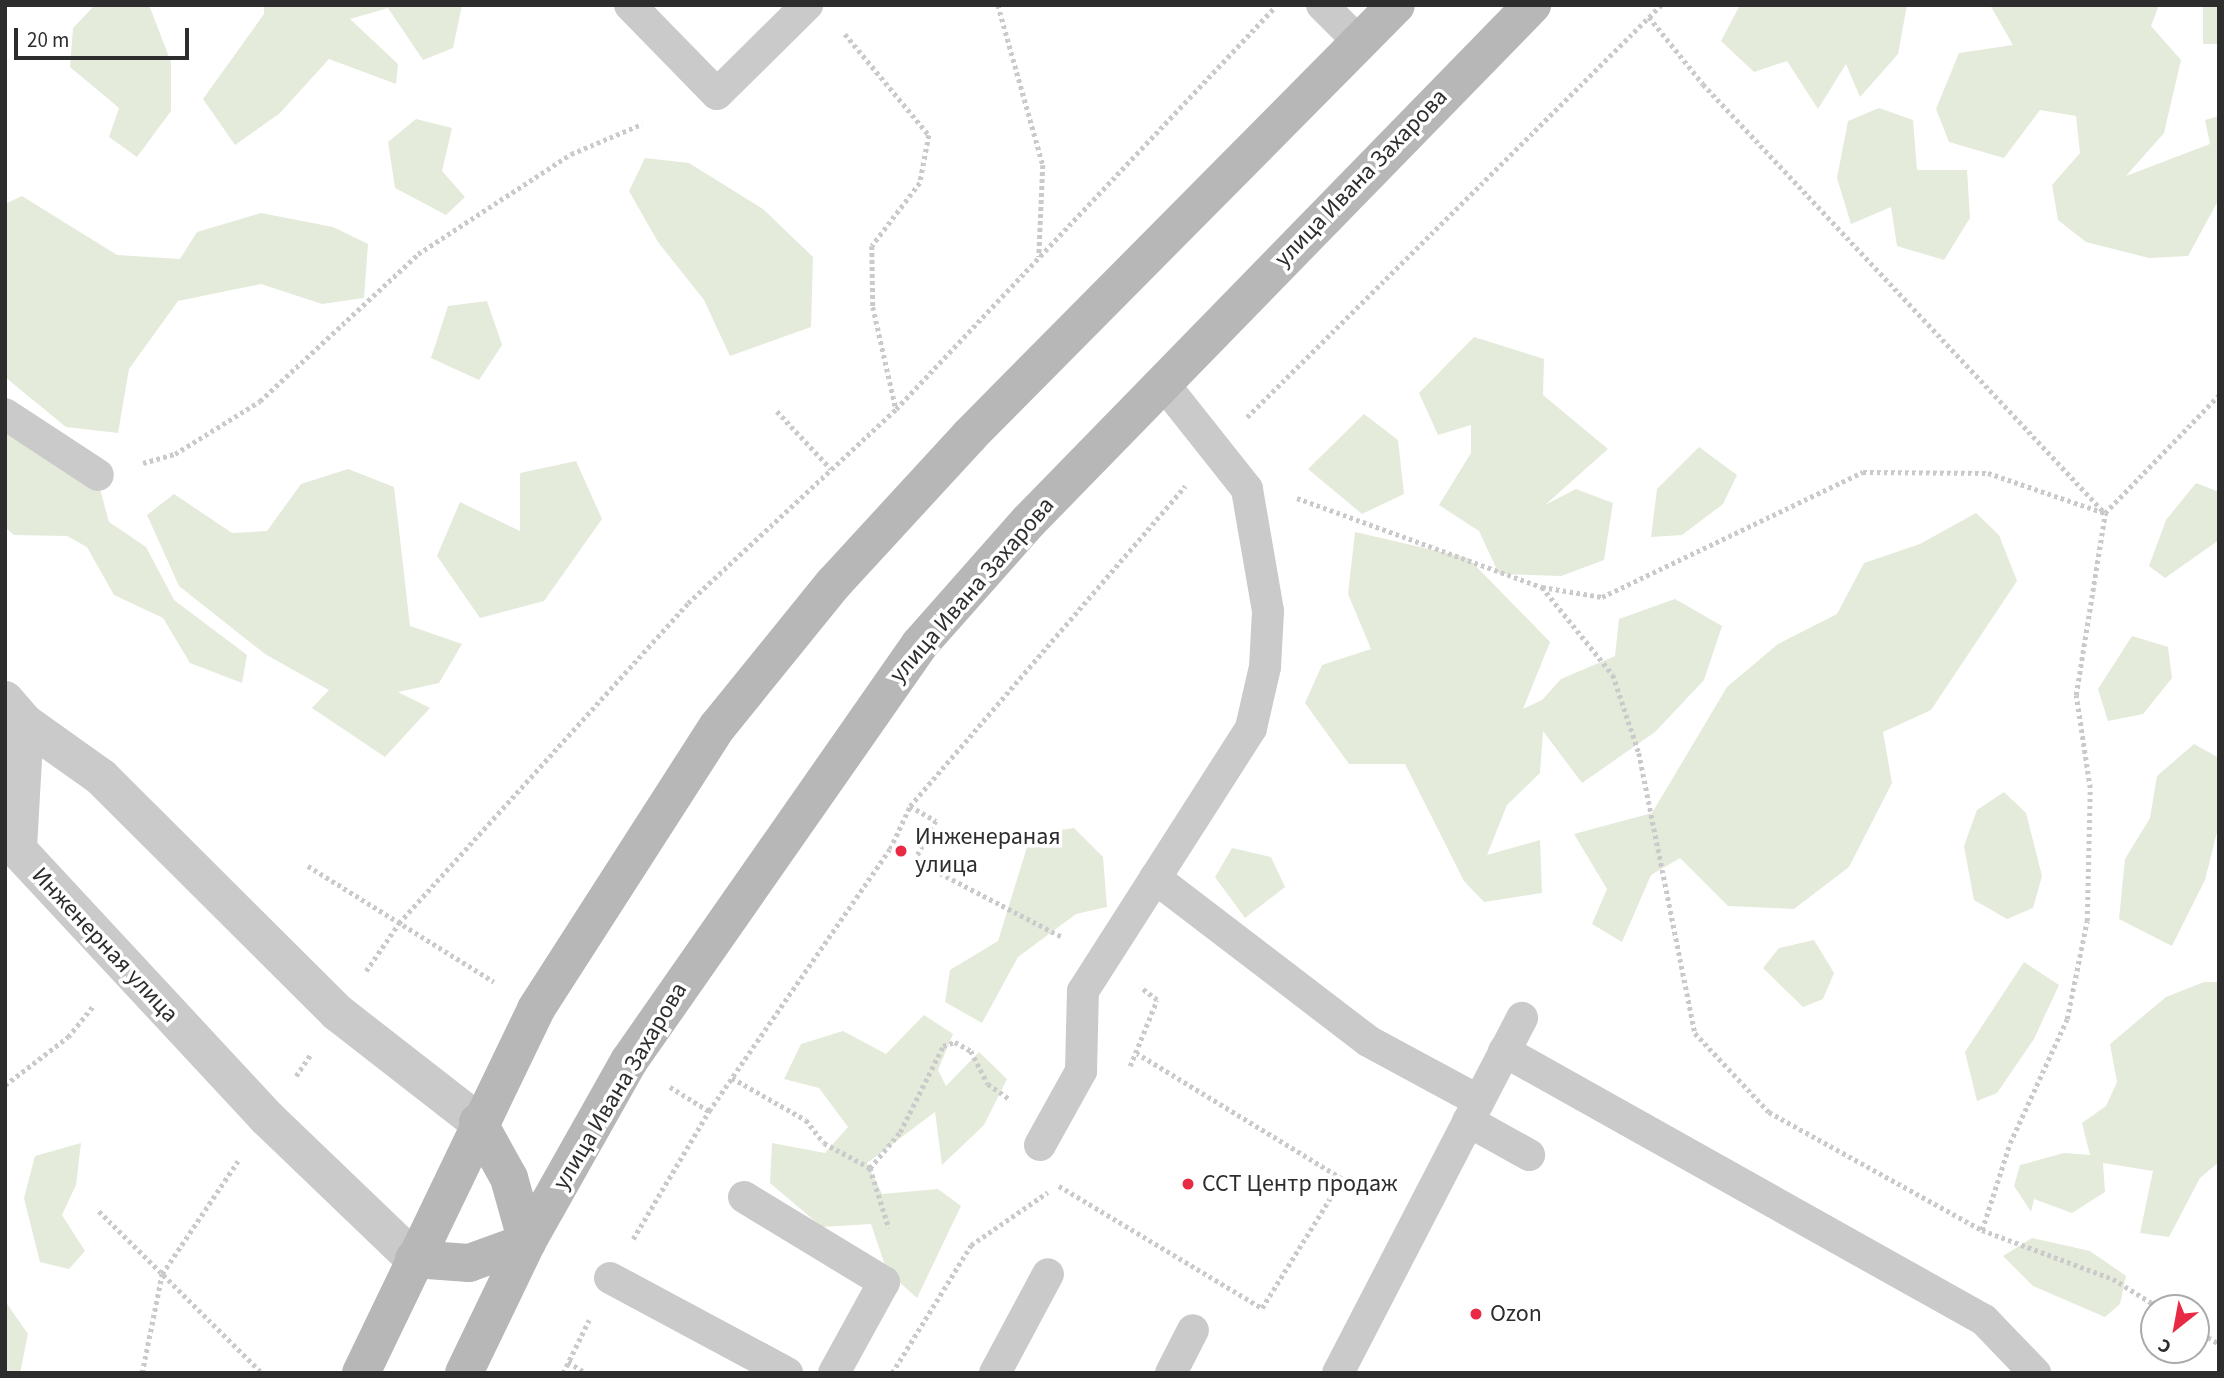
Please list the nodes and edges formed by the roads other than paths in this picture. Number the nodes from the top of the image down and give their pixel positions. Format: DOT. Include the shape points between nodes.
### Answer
graph roads {
  1 [pos="630,5"];
  2 [pos="807,5"];
  3 [pos="1322,5"];
  4 [pos="1396,5"];
  5 [pos="1532,5"];
  6 [pos="1359,42"];
  7 [pos="1163,383"];
  8 [pos="5,414"];
  9 [pos="98,475"];
  10 [pos="15,712"];
  11 [pos="1155,878"];
  12 [pos="1522,1018"];
  13 [pos="1504,1051"];
  14 [pos="1474,1111"];
  15 [pos="478,1122"];
  16 [pos="1045,1136"];
  17 [pos="1529,1155"];
  18 [pos="744,1197"];
  19 [pos="527,1242"];
  20 [pos="414,1259"];
  21 [pos="1048,1274"];
  22 [pos="610,1278"];
  23 [pos="1193,1330"];
  24 [pos="361,1373"];
  25 [pos="464,1373"];
  26 [pos="788,1373"];
  27 [pos="834,1373"];
  28 [pos="995,1373"];
  29 [pos="1171,1373"];
  30 [pos="1338,1373"];
  31 [pos="2035,1373"];
  1 -- 2 [label="lane" via="717,93"];
  3 -- 6 [label="lane"];
  4 -- 6 [label="main road"];
  5 -- 7 [label="main road, улица Ивана Захарова"];
  6 -- 15 [label="main road" via="834,583 718,726 536,1009"];
  7 -- 11 [label="lane" via="1219,446 1247,489 1268,611 1262,680 1251,728"];
  7 -- 19 [label="main road, улица Ивана Захарова" via="920,645 629,1061"];
  8 -- 9 [label="lane"];
  10 -- 15 [label="street, Инженерная улица" via="101,777 338,1013"];
  10 -- 20 [label="street, Инженерная улица" via="18,850 267,1118"];
  11 -- 14 [label="lane" via="1368,1041"];
  11 -- 16 [label="lane" via="1083,991 1081,1071"];
  12 -- 13 [label="lane"];
  13 -- 14 [label="lane"];
  13 -- 31 [label="lane" via="1984,1320"];
  14 -- 17 [label="lane"];
  14 -- 30 [label="lane"];
  15 -- 19 [label="main road" via="509,1178"];
  15 -- 20 [label="main road"];
  18 -- 27 [label="lane" via="884,1282"];
  19 -- 20 [label="main road" via="469,1263"];
  19 -- 25 [label="main road, улица Ивана Захарова"];
  20 -- 24 [label="main road"];
  21 -- 28 [label="lane"];
  22 -- 26 [label="lane"];
  23 -- 29 [label="lane"];
}
